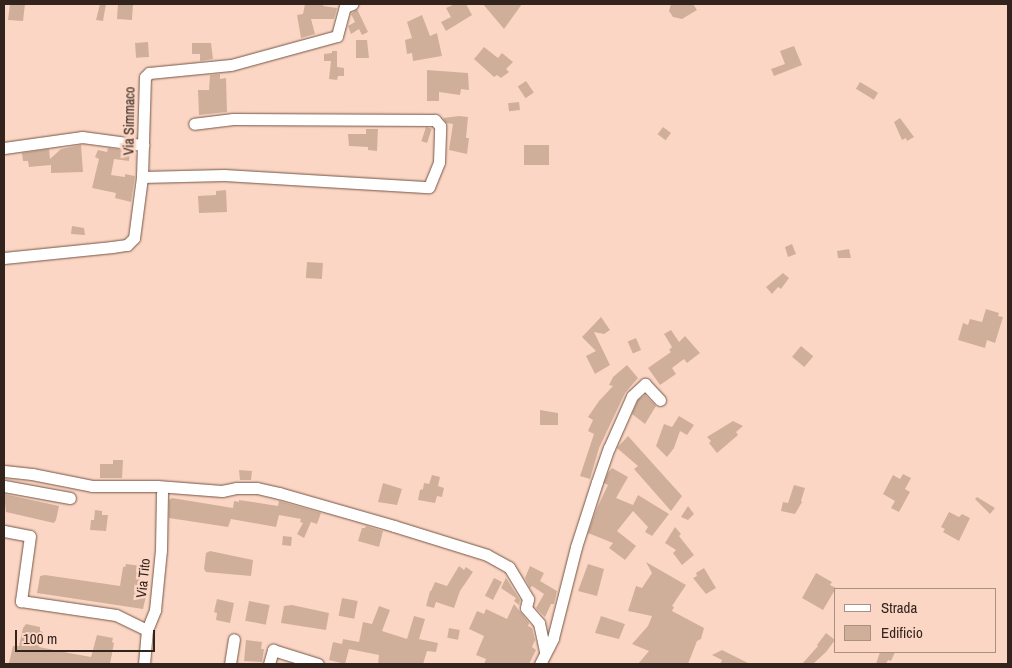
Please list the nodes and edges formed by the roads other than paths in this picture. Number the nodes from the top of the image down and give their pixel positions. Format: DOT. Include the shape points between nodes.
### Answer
graph roads {
  1 [pos="352,4"];
  2 [pos="194,124"];
  3 [pos="143,145"];
  4 [pos="4,148"];
  5 [pos="142,177"];
  6 [pos="4,258"];
  7 [pos="660,400"];
  8 [pos="4,471"];
  9 [pos="4,486"];
  10 [pos="162,493"];
  11 [pos="70,498"];
  12 [pos="4,530"];
  13 [pos="147,630"];
  14 [pos="234,639"];
  15 [pos="545,651"];
  16 [pos="144,664"];
  17 [pos="230,664"];
  18 [pos="269,664"];
  19 [pos="318,664"];
  20 [pos="540,664"];
  1 -- 3 [label="street, Via Simmaco" via="345,7 337,36 231,65 149,73 145,77"];
  2 -- 5 [label="street" via="233,119 435,120 440,126 439,162 429,187 224,175"];
  3 -- 4 [label="street" via="82,137"];
  3 -- 5 [label="street, Via Simmaco"];
  5 -- 6 [label="street, Via Simmaco" via="134,238 127,245"];
  7 -- 15 [label="street" via="645,384 632,396 600,473 576,547 553,638"];
  8 -- 15 [label="street" via="92,486 222,491 257,488 486,555 509,566 528,599 526,608 539,623"];
  9 -- 11 [label="street"];
  10 -- 13 [label="street, Via Tito" via="155,610"];
  12 -- 13 [label="street" via="30,536 21,601 116,615"];
  13 -- 16 [label="street, Via Tito"];
  14 -- 17 [label="street"];
  15 -- 20 [label="street"];
  18 -- 19 [label="street" via="273,650"];
}
